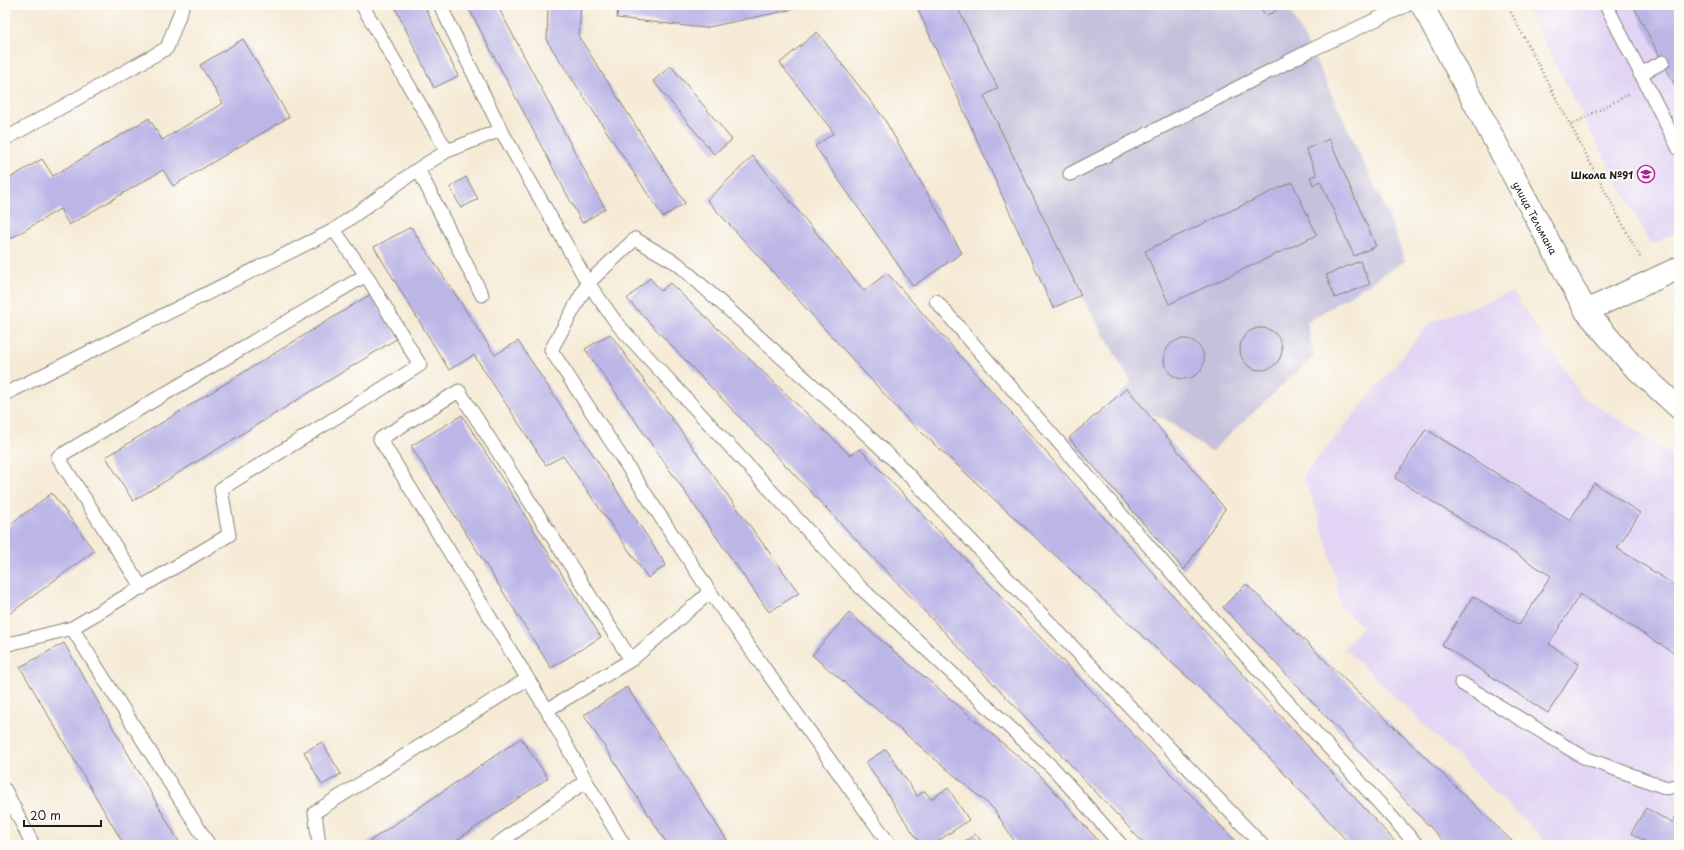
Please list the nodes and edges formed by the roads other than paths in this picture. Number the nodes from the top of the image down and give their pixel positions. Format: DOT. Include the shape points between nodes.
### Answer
graph roads {
  1 [pos="183,5"];
  2 [pos="362,5"];
  3 [pos="440,5"];
  4 [pos="1407,5"];
  5 [pos="1422,5"];
  6 [pos="1606,5"];
  7 [pos="1663,62"];
  8 [pos="1643,79"];
  9 [pos="501,130"];
  10 [pos="5,138"];
  11 [pos="1679,148"];
  12 [pos="447,151"];
  13 [pos="418,169"];
  14 [pos="1070,174"];
  15 [pos="334,230"];
  16 [pos="1679,268"];
  17 [pos="366,275"];
  18 [pos="588,283"];
  19 [pos="482,294"];
  20 [pos="936,301"];
  21 [pos="1586,311"];
  22 [pos="5,394"];
  23 [pos="1679,408"];
  24 [pos="142,588"];
  25 [pos="710,592"];
  26 [pos="72,628"];
  27 [pos="5,645"];
  28 [pos="631,660"];
  29 [pos="527,679"];
  30 [pos="1461,683"];
  31 [pos="547,710"];
  32 [pos="586,781"];
  33 [pos="1679,785"];
  34 [pos="5,792"];
  35 [pos="33,845"];
  36 [pos="209,845"];
  37 [pos="319,845"];
  38 [pos="496,845"];
  39 [pos="624,845"];
  40 [pos="890,845"];
  41 [pos="1121,845"];
  42 [pos="1262,845"];
  43 [pos="1417,845"];
  1 -- 10 [label="lane" via="166,48"];
  2 -- 12 [label="lane"];
  3 -- 9 [label="lane"];
  4 -- 14 [label="lane" via="1311,50"];
  5 -- 21 [label="main road, улица Тельмана"];
  6 -- 8 [label="lane"];
  7 -- 8 [label="lane"];
  8 -- 11 [label="lane"];
  9 -- 12 [label="lane"];
  9 -- 18 [label="lane"];
  12 -- 13 [label="lane"];
  13 -- 15 [label="lane"];
  13 -- 19 [label="lane"];
  15 -- 17 [label="lane"];
  15 -- 22 [label="lane"];
  16 -- 21 [label="main road"];
  17 -- 24 [label="lane" via="420,365 221,489 229,535"];
  17 -- 24 [label="lane" via="58,458"];
  18 -- 25 [label="lane" via="551,350"];
  18 -- 41 [label="lane" via="618,325 859,586 1054,769"];
  18 -- 42 [label="lane" via="635,239 678,264 897,463"];
  20 -- 43 [label="lane" via="1198,604"];
  21 -- 23 [label="main road, улица Тельмана" via="1631,364"];
  24 -- 26 [label="lane"];
  25 -- 28 [label="lane"];
  25 -- 40 [label="lane"];
  26 -- 27 [label="lane"];
  26 -- 36 [label="lane"];
  28 -- 29 [label="lane" via="459,391 380,439"];
  28 -- 31 [label="lane"];
  29 -- 31 [label="lane"];
  29 -- 37 [label="lane" via="315,812"];
  30 -- 33 [label="lane" via="1585,758 1667,788"];
  31 -- 32 [label="lane"];
  32 -- 38 [label="lane"];
  32 -- 39 [label="lane"];
  34 -- 35 [label="lane"];
}
